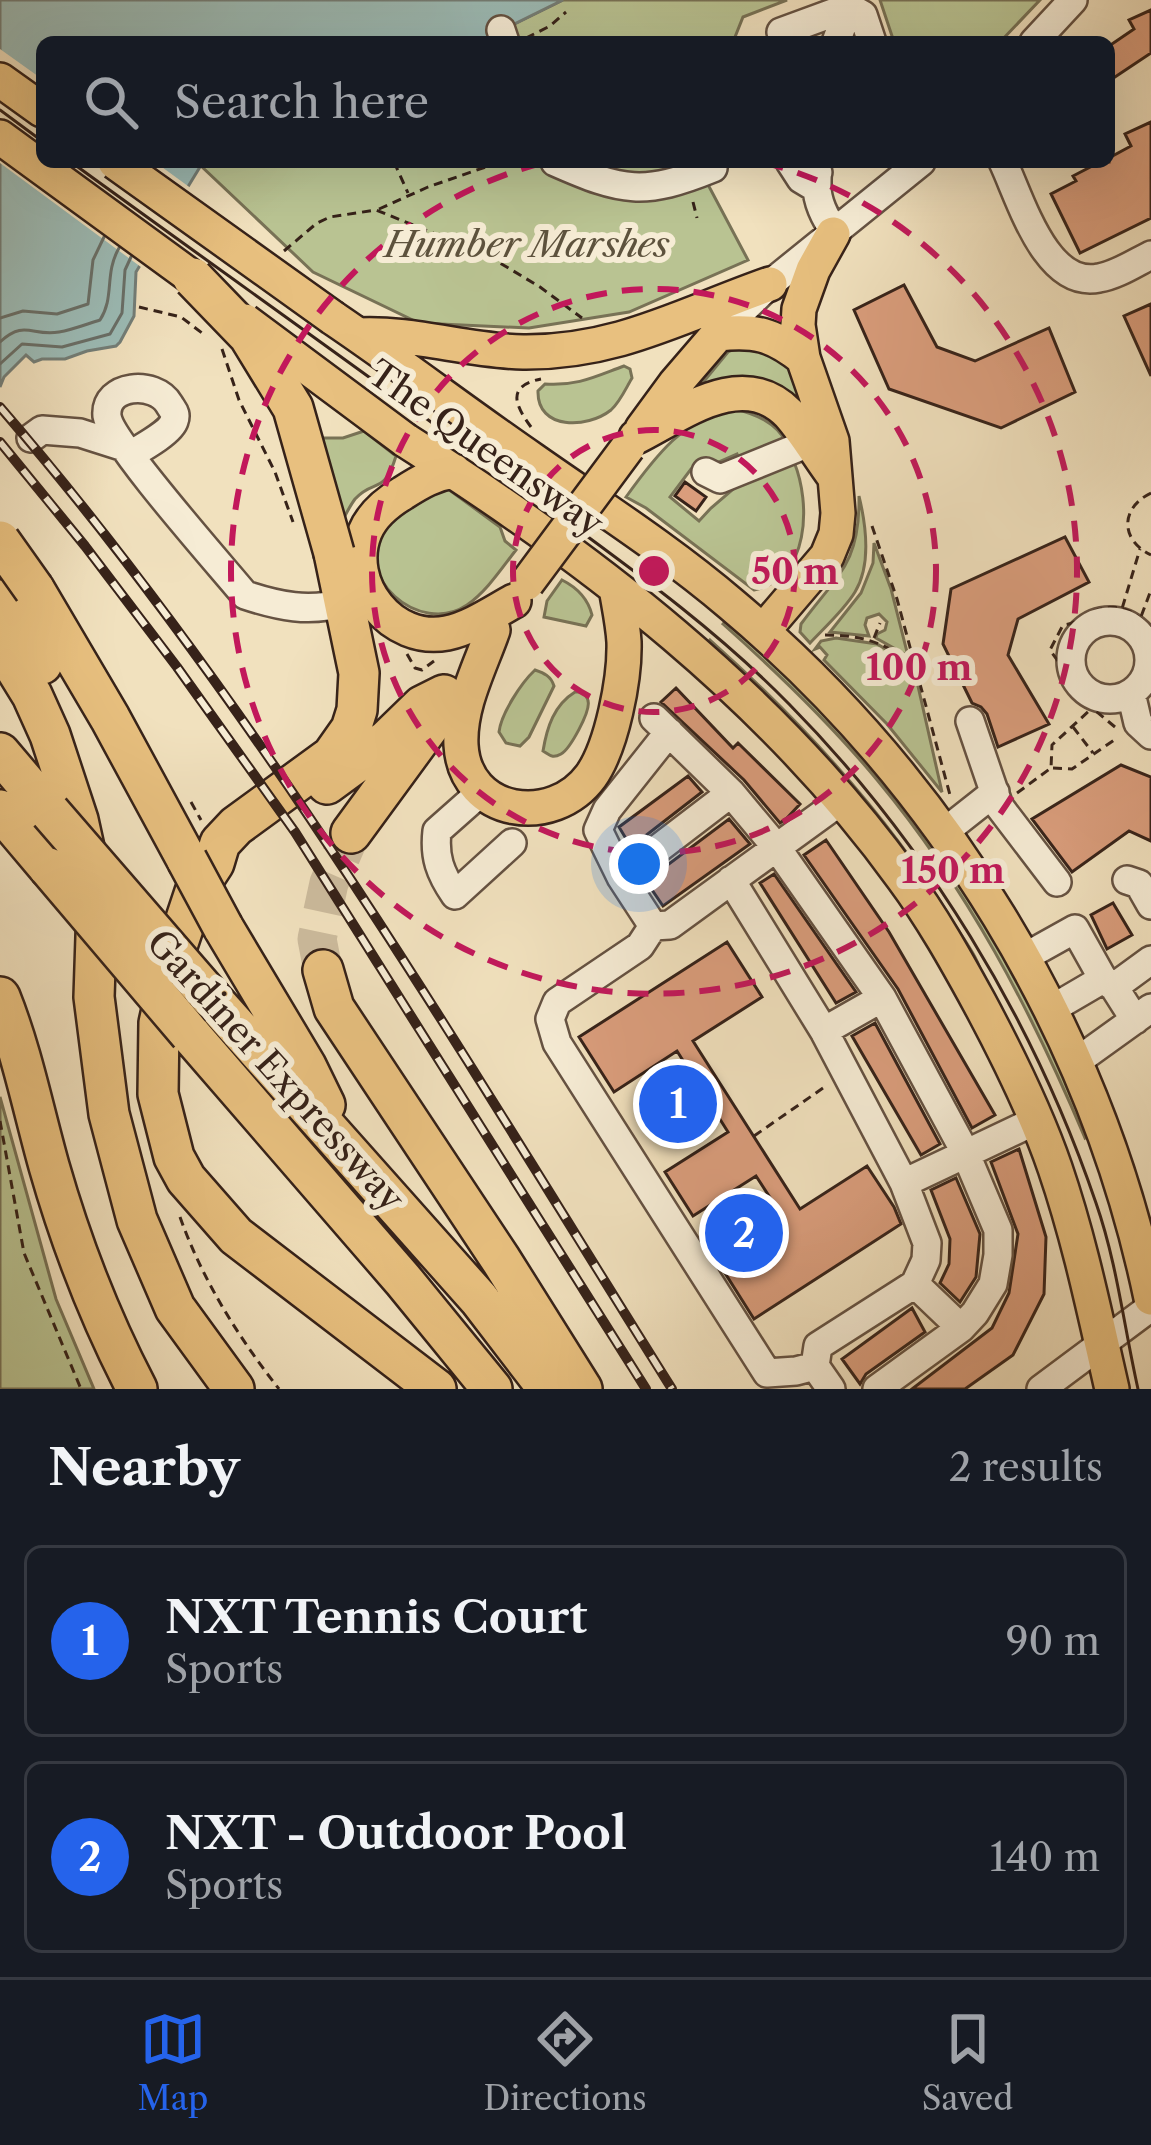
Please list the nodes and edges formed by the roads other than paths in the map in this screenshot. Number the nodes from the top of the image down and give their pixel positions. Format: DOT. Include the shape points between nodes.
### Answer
graph roads {
  1 [pos="1073,0"];
  2 [pos="849,7"];
  3 [pos="783,36"];
  4 [pos="838,36"];
  5 [pos="870,36"];
  6 [pos="1040,36"];
  7 [pos="0,80"];
  8 [pos="36,106"];
  9 [pos="0,137"];
  10 [pos="36,163"];
  11 [pos="42,168"];
  12 [pos="123,168"];
  13 [pos="571,168"];
  14 [pos="713,168"];
  15 [pos="912,168"];
  16 [pos="1007,168"];
  17 [pos="816,175"];
  18 [pos="834,234"];
  19 [pos="1151,254"];
  20 [pos="193,278"];
  21 [pos="770,284"];
  22 [pos="358,334"];
  23 [pos="718,334"];
  24 [pos="803,358"];
  25 [pos="32,438"];
  26 [pos="632,442"];
  27 [pos="808,443"];
  28 [pos="454,471"];
  29 [pos="706,472"];
  30 [pos="834,476"];
  31 [pos="0,542"];
  32 [pos="616,588"];
  33 [pos="521,592"];
  34 [pos="17,594"];
  35 [pos="344,602"];
  36 [pos="1134,622"];
  37 [pos="493,630"];
  38 [pos="763,632"];
  39 [pos="13,647"];
  40 [pos="440,677"];
  41 [pos="1131,693"];
  42 [pos="970,721"];
  43 [pos="1151,735"];
  44 [pos="0,753"];
  45 [pos="481,792"];
  46 [pos="731,794"];
  47 [pos="997,799"];
  48 [pos="842,800"];
  49 [pos="0,810"];
  50 [pos="948,821"];
  51 [pos="351,832"];
  52 [pos="512,844"];
  53 [pos="777,848"];
  54 [pos="200,861"];
  55 [pos="621,877"];
  56 [pos="731,880"];
  57 [pos="1126,880"];
  58 [pos="1057,882"];
  59 [pos="1151,905"];
  60 [pos="652,926"];
  61 [pos="1023,958"];
  62 [pos="1151,960"];
  63 [pos="323,970"];
  64 [pos="1108,983"];
  65 [pos="0,998"];
  66 [pos="882,998"];
  67 [pos="1051,1010"];
  68 [pos="1143,1014"];
  69 [pos="824,1031"];
  70 [pos="1076,1062"];
  71 [pos="1037,1120"];
  72 [pos="345,1148"];
  73 [pos="965,1152"];
  74 [pos="904,1183"];
  75 [pos="915,1284"];
  76 [pos="1151,1298"];
  77 [pos="1151,1307"];
  78 [pos="961,1328"];
  79 [pos="1102,1345"];
  80 [pos="822,1377"];
  81 [pos="137,1389"];
  82 [pos="234,1389"];
  83 [pos="436,1389"];
  84 [pos="492,1389"];
  85 [pos="548,1389"];
  86 [pos="582,1389"];
  87 [pos="877,1389"];
  88 [pos="1041,1389"];
  89 [pos="1112,1389"];
  1 -- 6 [label="street"];
  2 -- 3 [label="street"];
  2 -- 4 [label="street"];
  2 -- 5 [label="street" via="863,15"];
  7 -- 8 [label="main road"];
  9 -- 10 [label="main road, The Queensway"];
  11 -- 20 [label="main road, The Queensway"];
  12 -- 22 [label="main road, The Queensway, bridge"];
  13 -- 14 [label="street" via="636,188"];
  15 -- 18 [label="street"];
  16 -- 19 [label="street" via="1045,251 1066,274 1097,279"];
  17 -- 18 [label="street"];
  18 -- 21 [label="street"];
  18 -- 24 [label="main road" via="799,309"];
  20 -- 28 [label="main road, The Queensway, bridge"];
  20 -- 35 [label="highway, bridge" via="249,336 293,408"];
  21 -- 22 [label="main road" via="622,339 530,352"];
  21 -- 23 [label="street"];
  22 -- 38 [label="main road, The Queensway" via="672,556"];
  23 -- 24 [label="main road" via="760,333"];
  23 -- 26 [label="main road"];
  24 -- 30 [label="main road" via="832,440"];
  25 -- 35 [label="street" via="42,430 80,433 127,451 244,595 307,608"];
  26 -- 27 [label="main road" via="705,400 735,393 776,404"];
  26 -- 33 [label="main road, bridge"];
  27 -- 29 [label="street" via="720,479"];
  27 -- 30 [label="main road"];
  28 -- 32 [label="main road, The Queensway"];
  28 -- 33 [label="main road" via="425,479 373,519 361,550 367,591 393,622 425,633 448,633"];
  30 -- 38 [label="main road" via="838,523 827,556"];
  31 -- 34 [label="highway, bridge"];
  32 -- 45 [label="main road" via="623,665 595,770 576,791 537,808 514,809"];
  32 -- 48 [label="main road, The Queensway" via="740,693"];
  33 -- 37 [label="main road"];
  34 -- 39 [label="highway"];
  34 -- 54 [label="highway" via="110,718"];
  35 -- 54 [label="highway" via="359,673 351,729 332,756"];
  36 -- 41 [label="street" via="1149,663"];
  36 -- 41 [label="street" via="1093,625 1072,655 1094,696"];
  37 -- 40 [label="main road"];
  37 -- 45 [label="main road" via="462,716 464,764"];
  38 -- 50 [label="main road, The Queensway"];
  39 -- 82 [label="highway" via="78,820 97,907 94,997 109,1114 137,1220 175,1308"];
  40 -- 51 [label="highway" via="434,721"];
  40 -- 54 [label="highway" via="387,740 269,827"];
  41 -- 43 [label="street" via="1138,723"];
  42 -- 47 [label="street"];
  44 -- 72 [label="highway, Gardiner Expressway, bridge"];
  45 -- 52 [label="street" via="437,831 435,855 455,896"];
  46 -- 53 [label="street"];
  46 -- 55 [label="street"];
  46 -- 55 [label="street" via="661,725 598,830"];
  47 -- 50 [label="street"];
  47 -- 58 [label="street"];
  48 -- 53 [label="street"];
  48 -- 71 [label="main road, The Queensway" via="957,963"];
  49 -- 84 [label="highway, Gardiner Expressway, bridge"];
  50 -- 61 [label="main road, The Queensway" via="958,852"];
  53 -- 56 [label="street"];
  53 -- 66 [label="street"];
  54 -- 72 [label="highway, bridge" via="223,926"];
  54 -- 83 [label="highway" via="159,1023 158,1094 174,1157 236,1236"];
  55 -- 60 [label="street"];
  56 -- 60 [label="street" via="670,925"];
  56 -- 69 [label="street"];
  57 -- 59 [label="street" via="1139,884"];
  60 -- 80 [label="street" via="640,946 557,1002 550,1018 557,1043 766,1373"];
  61 -- 64 [label="street" via="1075,929"];
  61 -- 67 [label="main road, The Queensway"];
  62 -- 64 [label="street"];
  63 -- 86 [label="highway" via="334,1008"];
  64 -- 67 [label="street"];
  64 -- 68 [label="street"];
  65 -- 81 [label="highway" via="83,1270"];
  66 -- 69 [label="street"];
  66 -- 73 [label="street"];
  67 -- 70 [label="main road, The Queensway"];
  68 -- 70 [label="street"];
  69 -- 74 [label="street"];
  70 -- 76 [label="main road, The Queensway" via="1116,1163"];
  71 -- 73 [label="street"];
  71 -- 79 [label="main road, The Queensway" via="1079,1242"];
  72 -- 85 [label="highway, Gardiner Expressway"];
  73 -- 74 [label="street"];
  73 -- 78 [label="street" via="998,1230 998,1255 988,1295"];
  74 -- 75 [label="street" via="927,1244"];
  75 -- 78 [label="street"];
  75 -- 80 [label="street" via="818,1346"];
  77 -- 79 [label="street"];
  78 -- 87 [label="street"];
  79 -- 88 [label="street"];
  79 -- 89 [label="main road, The Queensway"];
}
